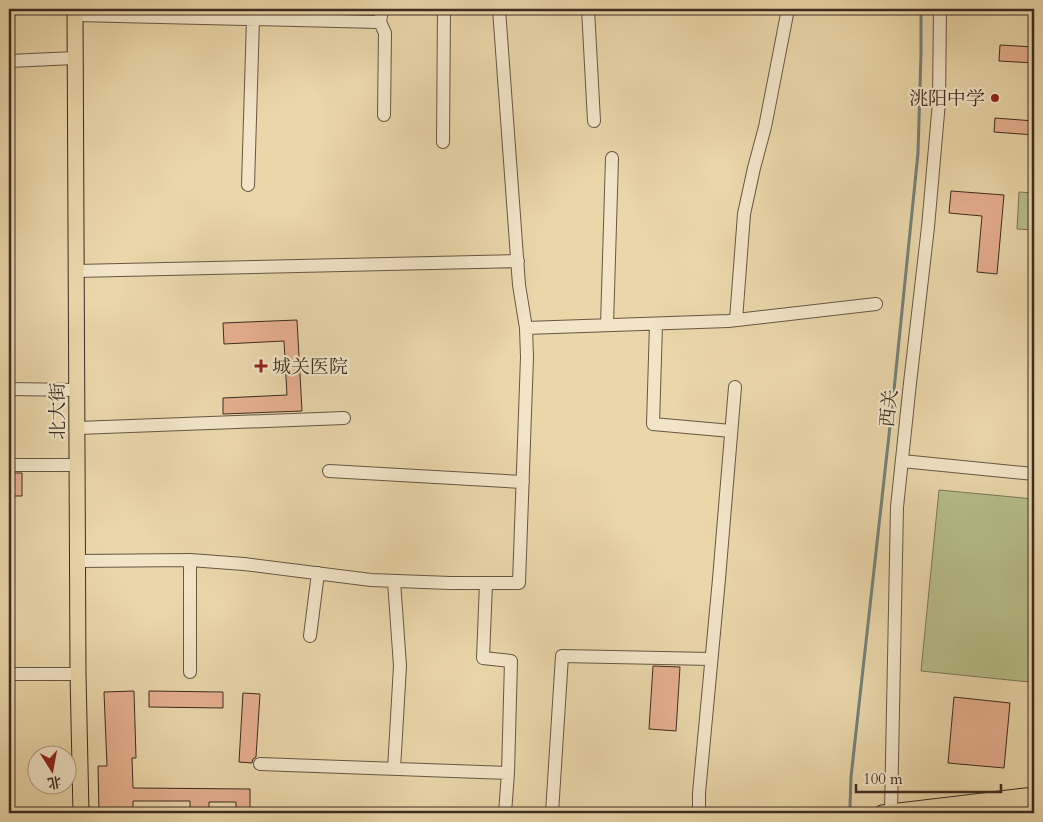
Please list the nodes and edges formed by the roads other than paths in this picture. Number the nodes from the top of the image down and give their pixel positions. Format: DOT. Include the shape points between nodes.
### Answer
graph roads {
  1 [pos="382,9"];
  2 [pos="444,9"];
  3 [pos="499,9"];
  4 [pos="588,9"];
  5 [pos="788,9"];
  6 [pos="940,9"];
  7 [pos="75,12"];
  8 [pos="190,13"];
  9 [pos="253,19"];
  10 [pos="380,22"];
  11 [pos="75,58"];
  12 [pos="9,61"];
  13 [pos="384,115"];
  14 [pos="594,122"];
  15 [pos="443,142"];
  16 [pos="612,158"];
  17 [pos="248,185"];
  18 [pos="518,261"];
  19 [pos="76,271"];
  20 [pos="876,304"];
  21 [pos="736,320"];
  22 [pos="656,324"];
  23 [pos="607,325"];
  24 [pos="526,328"];
  25 [pos="735,387"];
  26 [pos="9,389"];
  27 [pos="77,390"];
  28 [pos="344,418"];
  29 [pos="78,428"];
  30 [pos="731,431"];
  31 [pos="902,461"];
  32 [pos="9,465"];
  33 [pos="78,465"];
  34 [pos="329,471"];
  35 [pos="1034,474"];
  36 [pos="523,482"];
  37 [pos="190,560"];
  38 [pos="78,561"];
  39 [pos="318,573"];
  40 [pos="394,581"];
  41 [pos="486,583"];
  42 [pos="310,636"];
  43 [pos="711,660"];
  44 [pos="190,672"];
  45 [pos="9,674"];
  46 [pos="78,674"];
  47 [pos="260,764"];
  48 [pos="394,769"];
  49 [pos="508,773"];
  50 [pos="1034,795"];
  51 [pos="1034,808"];
  52 [pos="80,813"];
  53 [pos="504,813"];
  54 [pos="552,813"];
  55 [pos="699,813"];
  56 [pos="886,813"];
  57 [pos="988,813"];
  1 -- 10 [label="street"];
  2 -- 15 [label="street"];
  3 -- 18 [label="street"];
  4 -- 14 [label="street"];
  5 -- 21 [label="street" via="744,214"];
  6 -- 31 [label="street, 西关" via="938,112"];
  7 -- 8 [label="street"];
  7 -- 11 [label="main road, 北大街"];
  8 -- 9 [label="street"];
  9 -- 10 [label="street"];
  9 -- 17 [label="street"];
  10 -- 13 [label="street" via="385,33"];
  11 -- 12 [label="street"];
  11 -- 19 [label="main road, 北大街"];
  16 -- 23 [label="street"];
  18 -- 19 [label="street"];
  18 -- 24 [label="street"];
  19 -- 27 [label="main road, 北大街"];
  20 -- 21 [label="street"];
  21 -- 22 [label="street"];
  22 -- 23 [label="street"];
  22 -- 30 [label="street" via="653,424"];
  23 -- 24 [label="street"];
  24 -- 36 [label="street"];
  25 -- 30 [label="street"];
  26 -- 27 [label="street"];
  27 -- 29 [label="main road, 北大街"];
  28 -- 29 [label="street"];
  29 -- 33 [label="main road, 北大街"];
  30 -- 43 [label="street"];
  31 -- 35 [label="street"];
  31 -- 56 [label="street, 西关" via="897,507"];
  32 -- 33 [label="street"];
  33 -- 38 [label="main road, 北大街"];
  34 -- 36 [label="street"];
  36 -- 41 [label="street" via="520,583"];
  37 -- 38 [label="street"];
  37 -- 39 [label="street"];
  37 -- 44 [label="street"];
  38 -- 46 [label="main road, 北大街"];
  39 -- 40 [label="street"];
  39 -- 42 [label="street"];
  40 -- 41 [label="street"];
  40 -- 48 [label="street" via="400,666"];
  41 -- 49 [label="street" via="483,658 511,661"];
  43 -- 54 [label="street" via="562,656"];
  43 -- 55 [label="street"];
  45 -- 46 [label="street"];
  46 -- 52 [label="main road, 北大街"];
  47 -- 48 [label="street"];
  48 -- 49 [label="street"];
  49 -- 53 [label="street"];
  50 -- 56 [label="main road"];
  51 -- 57 [label="main road"];
}
